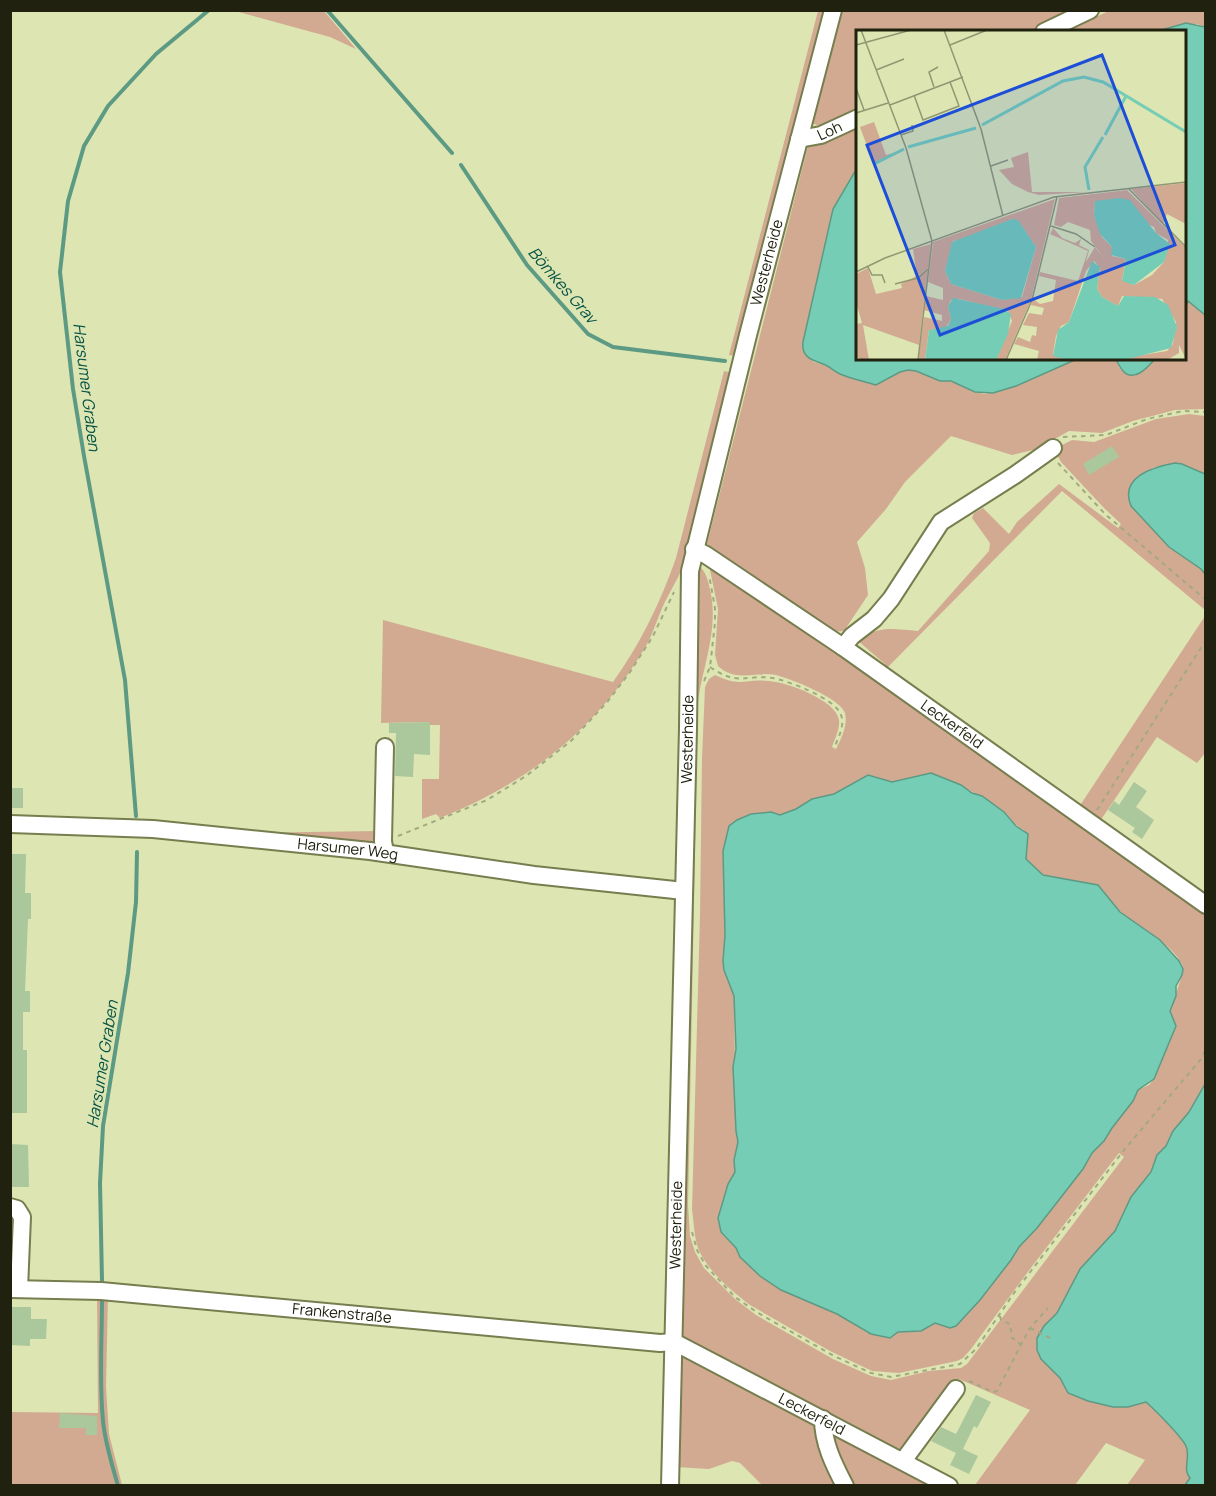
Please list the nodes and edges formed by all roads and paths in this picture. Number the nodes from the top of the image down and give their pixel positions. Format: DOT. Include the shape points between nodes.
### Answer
graph roads {
  1 [pos="833,10"];
  2 [pos="1090,10"];
  3 [pos="1048,30"];
  4 [pos="856,119"];
  5 [pos="799,138"];
  6 [pos="1206,412"];
  7 [pos="1053,448"];
  8 [pos="700,552"];
  9 [pos="690,571"];
  10 [pos="1206,600"];
  11 [pos="1206,640"];
  12 [pos="843,647"];
  13 [pos="710,667"];
  14 [pos="702,688"];
  15 [pos="835,746"];
  16 [pos="385,747"];
  17 [pos="1089,823"];
  18 [pos="10,824"];
  19 [pos="384,847"];
  20 [pos="684,891"];
  21 [pos="1206,905"];
  22 [pos="1206,1047"];
  23 [pos="10,1207"];
  24 [pos="691,1223"];
  25 [pos="15,1289"];
  26 [pos="1048,1308"];
  27 [pos="1000,1316"];
  28 [pos="1030,1328"];
  29 [pos="1054,1340"];
  30 [pos="674,1342"];
  31 [pos="1020,1346"];
  32 [pos="956,1389"];
  33 [pos="824,1419"];
  34 [pos="903,1461"];
  35 [pos="670,1485"];
  36 [pos="845,1485"];
  37 [pos="949,1485"];
  1 -- 5 [label="street, Westerheide"];
  2 -- 3 [label="street"];
  4 -- 5 [label="street, Loh" via="820,135"];
  5 -- 8 [label="street, Westerheide"];
  6 -- 7 [label="path" via="1183,411 1147,419 1106,435 1062,437"];
  7 -- 10 [label="path" via="1053,457 1105,514"];
  7 -- 12 [label="street" via="941,522 891,599"];
  8 -- 9 [label="street, Westerheide"];
  8 -- 12 [label="street, Leckerfeld"];
  8 -- 13 [label="path" via="715,608"];
  9 -- 19 [label="path" via="670,597 653,636 630,672 571,741 487,800"];
  9 -- 20 [label="street, Westerheide"];
  11 -- 17 [label="path"];
  12 -- 17 [label="street, Leckerfeld"];
  13 -- 14 [label="path"];
  13 -- 15 [label="path" via="729,678 775,678 828,700 841,714"];
  16 -- 19 [label="street"];
  17 -- 21 [label="street, Leckerfeld"];
  18 -- 19 [label="street, Harsumer Weg" via="153,829"];
  19 -- 20 [label="street, Harsumer Weg" via="534,875"];
  20 -- 30 [label="street, Westerheide"];
  22 -- 27 [label="path" via="1202,1058 1124,1150"];
  23 -- 25 [label="street" via="22,1217"];
  24 -- 27 [label="path" via="697,1250 706,1266 735,1297 834,1356 871,1373 901,1376 960,1364"];
  25 -- 30 [label="street, Frankenstraße" via="101,1290"];
  26 -- 28 [label="path"];
  27 -- 31 [label="path" via="1010,1324 1012,1338"];
  28 -- 29 [label="path"];
  28 -- 31 [label="path"];
  30 -- 33 [label="street, Leckerfeld"];
  30 -- 35 [label="street, Westerheide"];
  31 -- 32 [label="path" via="997,1391 965,1379"];
  32 -- 34 [label="street"];
  33 -- 34 [label="street, Leckerfeld"];
  33 -- 36 [label="street" via="826,1441"];
  34 -- 37 [label="street, Leckerfeld"];
}
